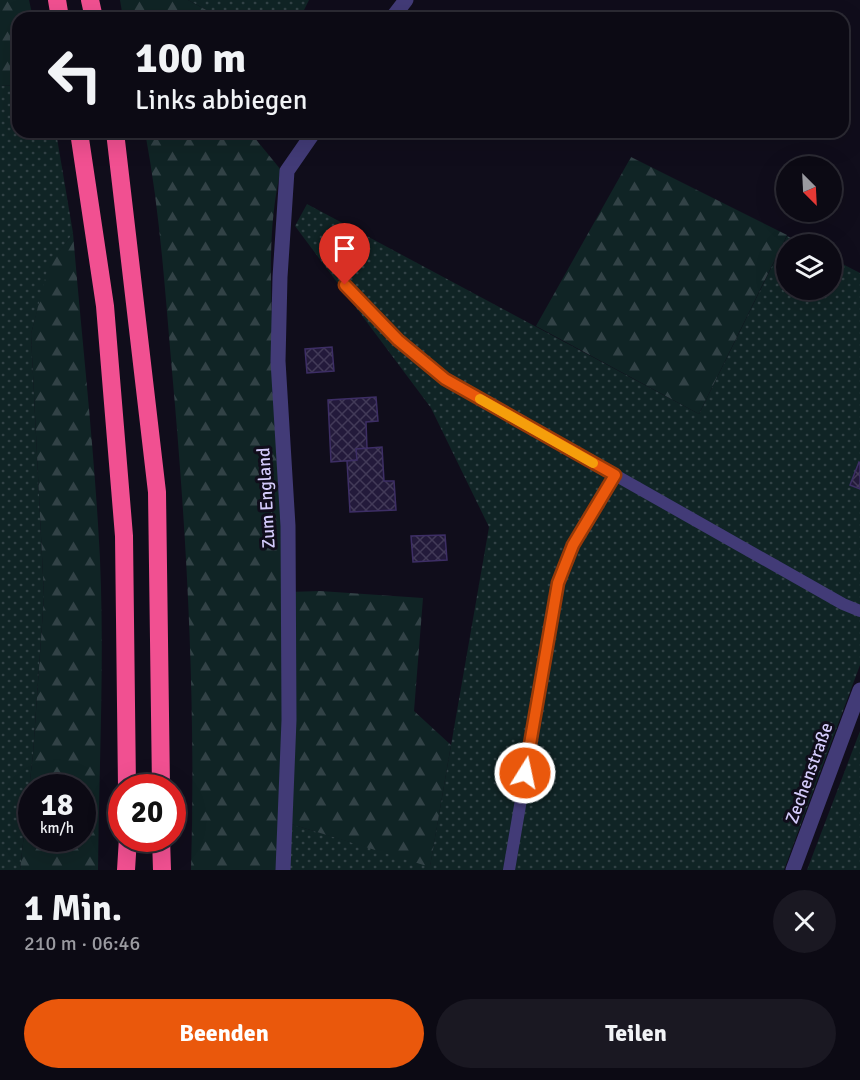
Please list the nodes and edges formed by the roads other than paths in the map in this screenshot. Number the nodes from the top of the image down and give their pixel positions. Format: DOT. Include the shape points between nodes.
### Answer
graph roads {
  1 [pos="81,138"];
  2 [pos="116,138"];
  3 [pos="310,138"];
  4 [pos="345,285"];
  5 [pos="615,475"];
  6 [pos="860,611"];
  7 [pos="860,690"];
  8 [pos="127,774"];
  9 [pos="161,774"];
  10 [pos="127,852"];
  11 [pos="161,852"];
  12 [pos="126,870"];
  13 [pos="162,870"];
  14 [pos="283,870"];
  15 [pos="509,870"];
  16 [pos="793,870"];
  1 -- 8 [label="highway" via="105,306 124,536"];
  2 -- 9 [label="highway" via="158,492"];
  3 -- 14 [label="street, Zum England" via="287,171 280,277 278,361 288,538 289,720"];
  4 -- 5 [label="lane" via="391,333 445,379"];
  5 -- 6 [label="lane"];
  5 -- 15 [label="lane" via="573,545 558,583"];
  7 -- 16 [label="street, Zechenstraße"];
  10 -- 12 [label="highway"];
  11 -- 13 [label="highway"];
}
